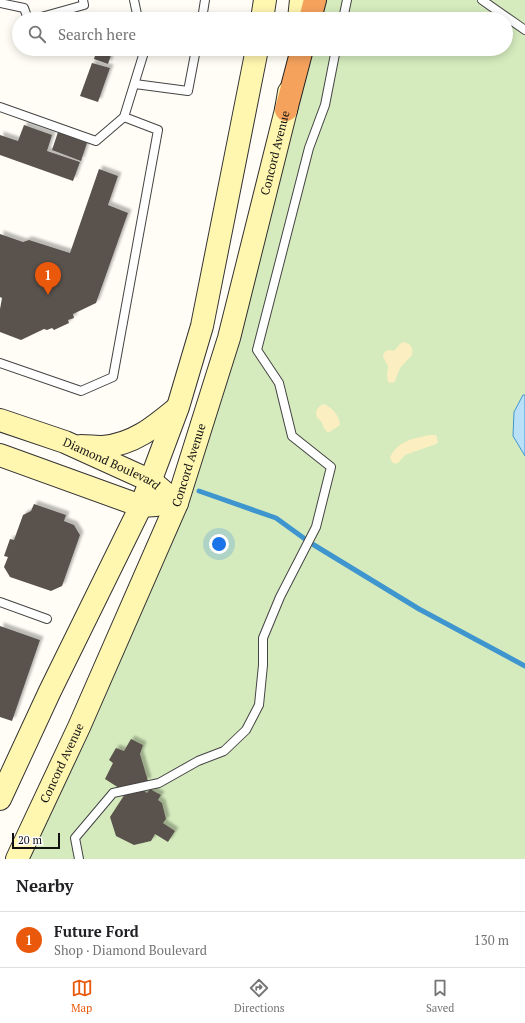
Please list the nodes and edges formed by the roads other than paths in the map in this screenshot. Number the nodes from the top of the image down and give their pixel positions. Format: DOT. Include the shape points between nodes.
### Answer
graph roads {
  1 [pos="83,0"];
  2 [pos="134,0"];
  3 [pos="205,0"];
  4 [pos="265,0"];
  5 [pos="301,0"];
  6 [pos="315,0"];
  7 [pos="348,0"];
  8 [pos="482,0"];
  9 [pos="0,3"];
  10 [pos="25,12"];
  11 [pos="59,12"];
  12 [pos="137,12"];
  13 [pos="203,12"];
  14 [pos="263,12"];
  15 [pos="300,12"];
  16 [pos="312,12"];
  17 [pos="345,12"];
  18 [pos="499,12"];
  19 [pos="513,22"];
  20 [pos="525,30"];
  21 [pos="143,56"];
  22 [pos="195,56"];
  23 [pos="255,56"];
  24 [pos="293,56"];
  25 [pos="300,56"];
  26 [pos="335,56"];
  27 [pos="134,84"];
  28 [pos="0,107"];
  29 [pos="286,110"];
  30 [pos="124,117"];
  31 [pos="0,363"];
  32 [pos="178,407"];
  33 [pos="0,420"];
  34 [pos="71,445"];
  35 [pos="0,455"];
  36 [pos="151,481"];
  37 [pos="177,503"];
  38 [pos="141,506"];
  39 [pos="0,602"];
  40 [pos="46,619"];
  41 [pos="0,799"];
  42 [pos="17,859"];
  43 [pos="79,859"];
  1 -- 11 [label="lane" via="84,5"];
  2 -- 12 [label="lane"];
  3 -- 13 [label="lane"];
  4 -- 14 [label="main road"];
  5 -- 15 [label="main road"];
  6 -- 16 [label="highway"];
  7 -- 17 [label="lane"];
  8 -- 18 [label="lane"];
  9 -- 10 [label="lane" via="24,8"];
  19 -- 20 [label="lane"];
  21 -- 27 [label="lane"];
  22 -- 27 [label="lane" via="188,91"];
  23 -- 32 [label="main road" via="202,326"];
  24 -- 29 [label="main road, Concord Avenue"];
  25 -- 29 [label="highway"];
  26 -- 43 [label="lane" via="325,106 309,148 257,350 279,383 292,436 331,467 316,527 280,597 263,638 260,705 246,730 224,751 198,761 159,783 113,793 75,838"];
  27 -- 30 [label="lane"];
  28 -- 30 [label="lane" via="96,141"];
  29 -- 37 [label="main road, Concord Avenue" via="229,338"];
  30 -- 31 [label="lane" via="158,130 113,377 81,391"];
  32 -- 34 [label="main road" via="151,429 122,443 102,447"];
  32 -- 36 [label="main road"];
  33 -- 34 [label="main road, Diamond Boulevard"];
  34 -- 36 [label="main road, Diamond Boulevard"];
  35 -- 38 [label="main road, Diamond Boulevard"];
  36 -- 37 [label="main road, Diamond Boulevard"];
  36 -- 38 [label="main road"];
  37 -- 38 [label="main road, Diamond Boulevard"];
  37 -- 42 [label="main road, Concord Avenue" via="79,727"];
  38 -- 41 [label="main road"];
  39 -- 40 [label="lane"];
}
